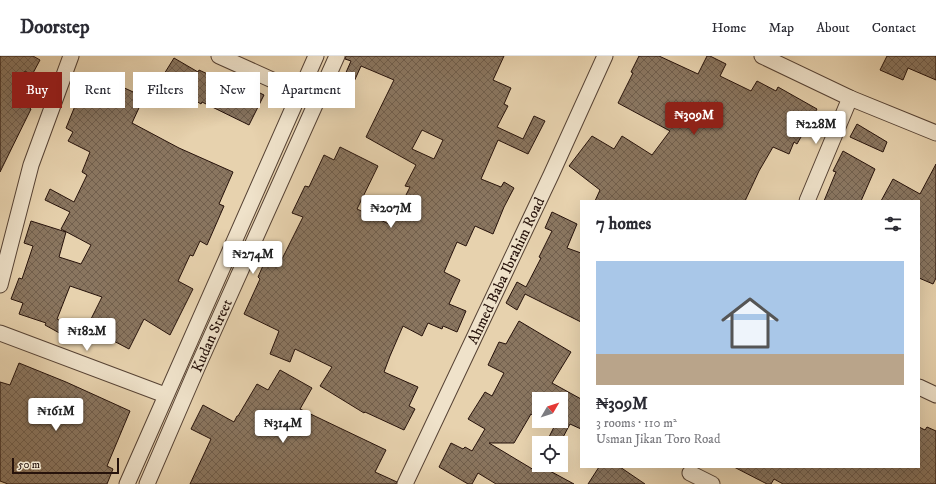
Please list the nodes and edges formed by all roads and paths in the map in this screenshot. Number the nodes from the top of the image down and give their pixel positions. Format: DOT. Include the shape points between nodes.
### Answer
graph roads {
  1 [pos="71,56"];
  2 [pos="219,56"];
  3 [pos="316,56"];
  4 [pos="337,56"];
  5 [pos="604,56"];
  6 [pos="762,56"];
  7 [pos="308,72"];
  8 [pos="268,78"];
  9 [pos="850,98"];
  10 [pos="292,108"];
  11 [pos="936,133"];
  12 [pos="807,200"];
  13 [pos="0,285"];
  14 [pos="0,333"];
  15 [pos="920,387"];
  16 [pos="165,395"];
  17 [pos="936,395"];
  18 [pos="689,475"];
  19 [pos="127,484"];
  20 [pos="147,484"];
  21 [pos="405,484"];
  22 [pos="712,484"];
  1 -- 13 [label="street" via="31,165"];
  2 -- 8 [label="street"];
  3 -- 7 [label="street"];
  4 -- 20 [label="street, Kudan Street"];
  5 -- 21 [label="street, Ahmed Baba Ibrahim Road"];
  6 -- 9 [label="street"];
  9 -- 11 [label="street"];
  9 -- 12 [label="street"];
  10 -- 16 [label="street"];
  14 -- 16 [label="street"];
  15 -- 17 [label="street"];
  16 -- 19 [label="street"];
  18 -- 22 [label="street"];
}
